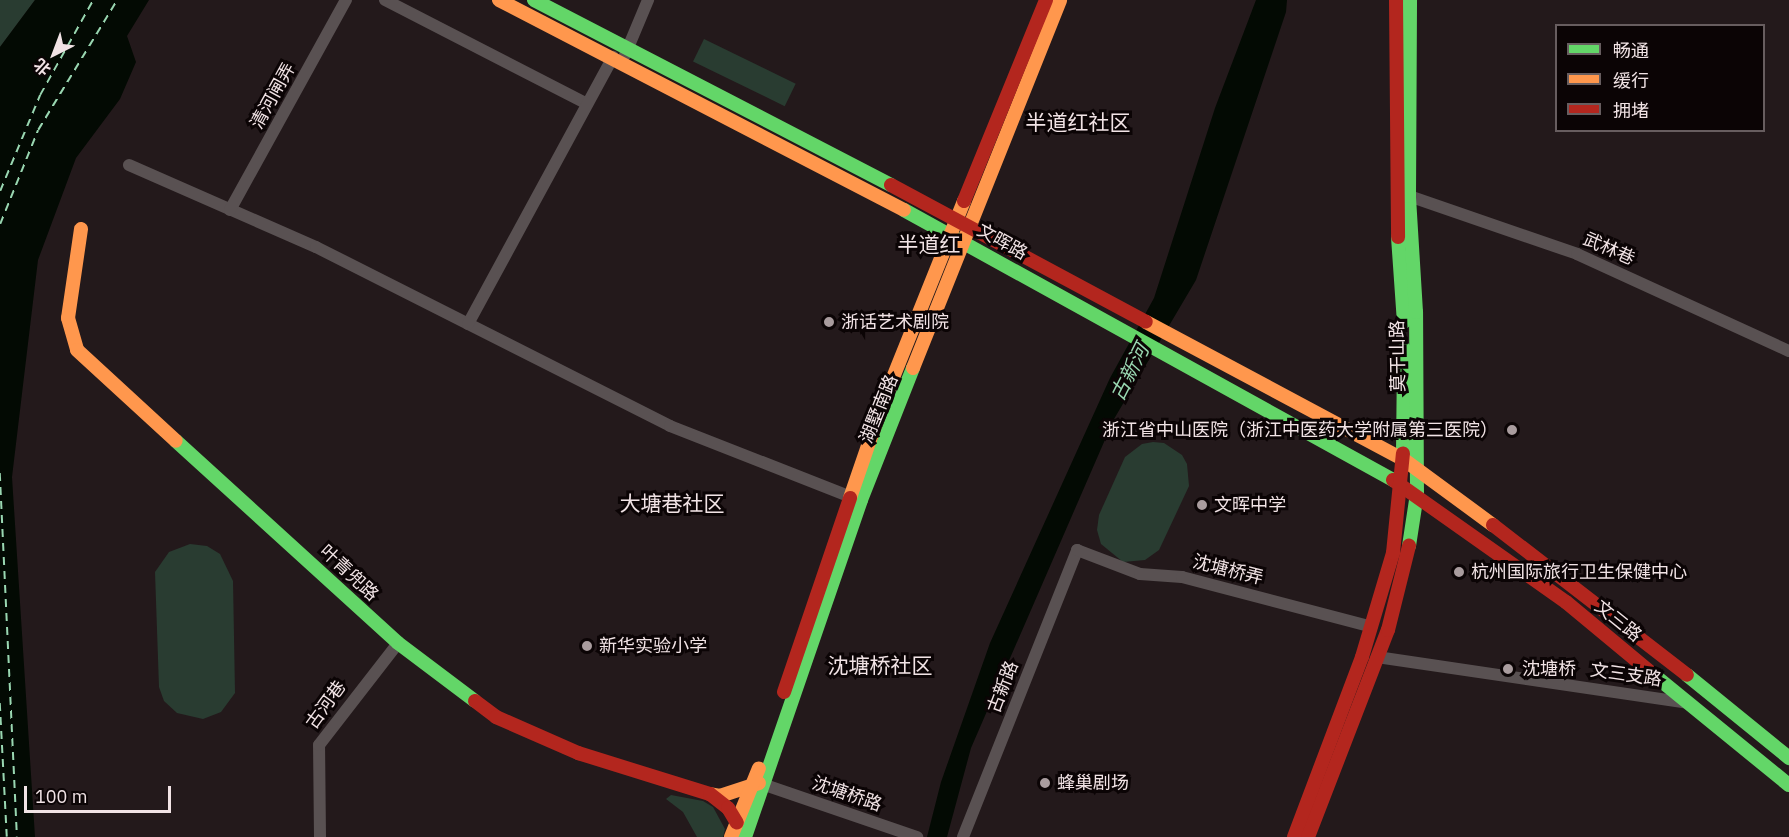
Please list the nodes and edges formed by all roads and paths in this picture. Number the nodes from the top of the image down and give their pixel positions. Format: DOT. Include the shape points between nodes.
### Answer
graph roads {
  1 [pos="346,0"];
  2 [pos="386,0"];
  3 [pos="499,0"];
  4 [pos="534,0"];
  5 [pos="648,0"];
  6 [pos="1046,0"];
  7 [pos="1060,0"];
  8 [pos="1396,0"];
  9 [pos="1410,0"];
  10 [pos="628,48"];
  11 [pos="617,59"];
  12 [pos="587,104"];
  13 [pos="129,165"];
  14 [pos="1409,196"];
  15 [pos="230,210"];
  16 [pos="957,219"];
  17 [pos="972,227"];
  18 [pos="81,229"];
  19 [pos="951,235"];
  20 [pos="965,243"];
  21 [pos="468,324"];
  22 [pos="1789,351"];
  23 [pos="1403,459"];
  24 [pos="1419,469"];
  25 [pos="1401,486"];
  26 [pos="1418,494"];
  27 [pos="849,496"];
  28 [pos="1077,550"];
  29 [pos="1372,627"];
  30 [pos="398,643"];
  31 [pos="1377,657"];
  32 [pos="1692,703"];
  33 [pos="1789,758"];
  34 [pos="760,783"];
  35 [pos="1789,785"];
  36 [pos="710,794"];
  37 [pos="737,823"];
  38 [pos="320,837"];
  39 [pos="731,837"];
  40 [pos="745,837"];
  41 [pos="917,837"];
  42 [pos="963,837"];
  43 [pos="1294,837"];
  44 [pos="1308,837"];
  1 -- 15 [label="street, 清河闸弄"];
  2 -- 12 [label="street"];
  3 -- 11 [label="main road, 文晖路"];
  4 -- 10 [label="main road, 文晖路"];
  5 -- 10 [label="street"];
  6 -- 16 [label="main road, 湖墅南路"];
  7 -- 17 [label="main road, 湖墅南路"];
  8 -- 23 [label="main road, 莫干山路" via="1395,196 1405,334"];
  9 -- 14 [label="main road, 莫干山路"];
  10 -- 11 [label="street"];
  10 -- 16 [label="main road, 文晖路"];
  11 -- 12 [label="street"];
  11 -- 19 [label="main road, 文晖路"];
  12 -- 21 [label="street"];
  13 -- 15 [label="street"];
  14 -- 22 [label="street, 武林巷" via="1577,254"];
  14 -- 24 [label="main road, 莫干山路"];
  15 -- 21 [label="street" via="316,247"];
  16 -- 17 [label="main road, 文晖路"];
  16 -- 19 [label="main road, 湖墅南路"];
  17 -- 20 [label="main road, 湖墅南路"];
  17 -- 23 [label="main road, 文晖路"];
  18 -- 30 [label="main road, 叶青兜路" via="68,318 77,350"];
  19 -- 20 [label="main road, 文晖路"];
  19 -- 27 [label="main road, 湖墅南路"];
  20 -- 25 [label="main road, 文晖路"];
  20 -- 34 [label="main road, 湖墅南路" via="861,500"];
  21 -- 27 [label="street" via="670,426"];
  23 -- 24 [label="main road, 文晖路"];
  23 -- 25 [label="main road, 莫干山路"];
  24 -- 26 [label="main road, 莫干山路"];
  24 -- 33 [label="main road, 文三路" via="1579,588"];
  25 -- 26 [label="main road, 文晖路"];
  25 -- 29 [label="main road, 莫干山路" via="1393,553"];
  26 -- 31 [label="main road, 莫干山路" via="1408,556"];
  26 -- 32 [label="main road, 文三路" via="1566,602"];
  27 -- 34 [label="main road, 湖墅南路"];
  28 -- 29 [label="street, 沈塘桥弄" via="1140,574 1182,577"];
  28 -- 42 [label="street, 古新路"];
  29 -- 43 [label="main road, 莫干山路"];
  30 -- 36 [label="main road, 叶青兜路" via="496,717 578,753"];
  30 -- 38 [label="street, 古河巷" via="319,746"];
  31 -- 32 [label="street, 文三支路"];
  31 -- 44 [label="main road, 莫干山路"];
  32 -- 35 [label="main road, 文三路"];
  34 -- 36 [label="main road" via="729,794"];
  34 -- 37 [label="main road, 湖墅南路"];
  34 -- 40 [label="main road, 湖墅南路"];
  34 -- 41 [label="street, 沈塘桥路"];
  36 -- 37 [label="main road, 叶青兜路" via="728,808"];
  37 -- 39 [label="main road, 湖墅南路"];
}
